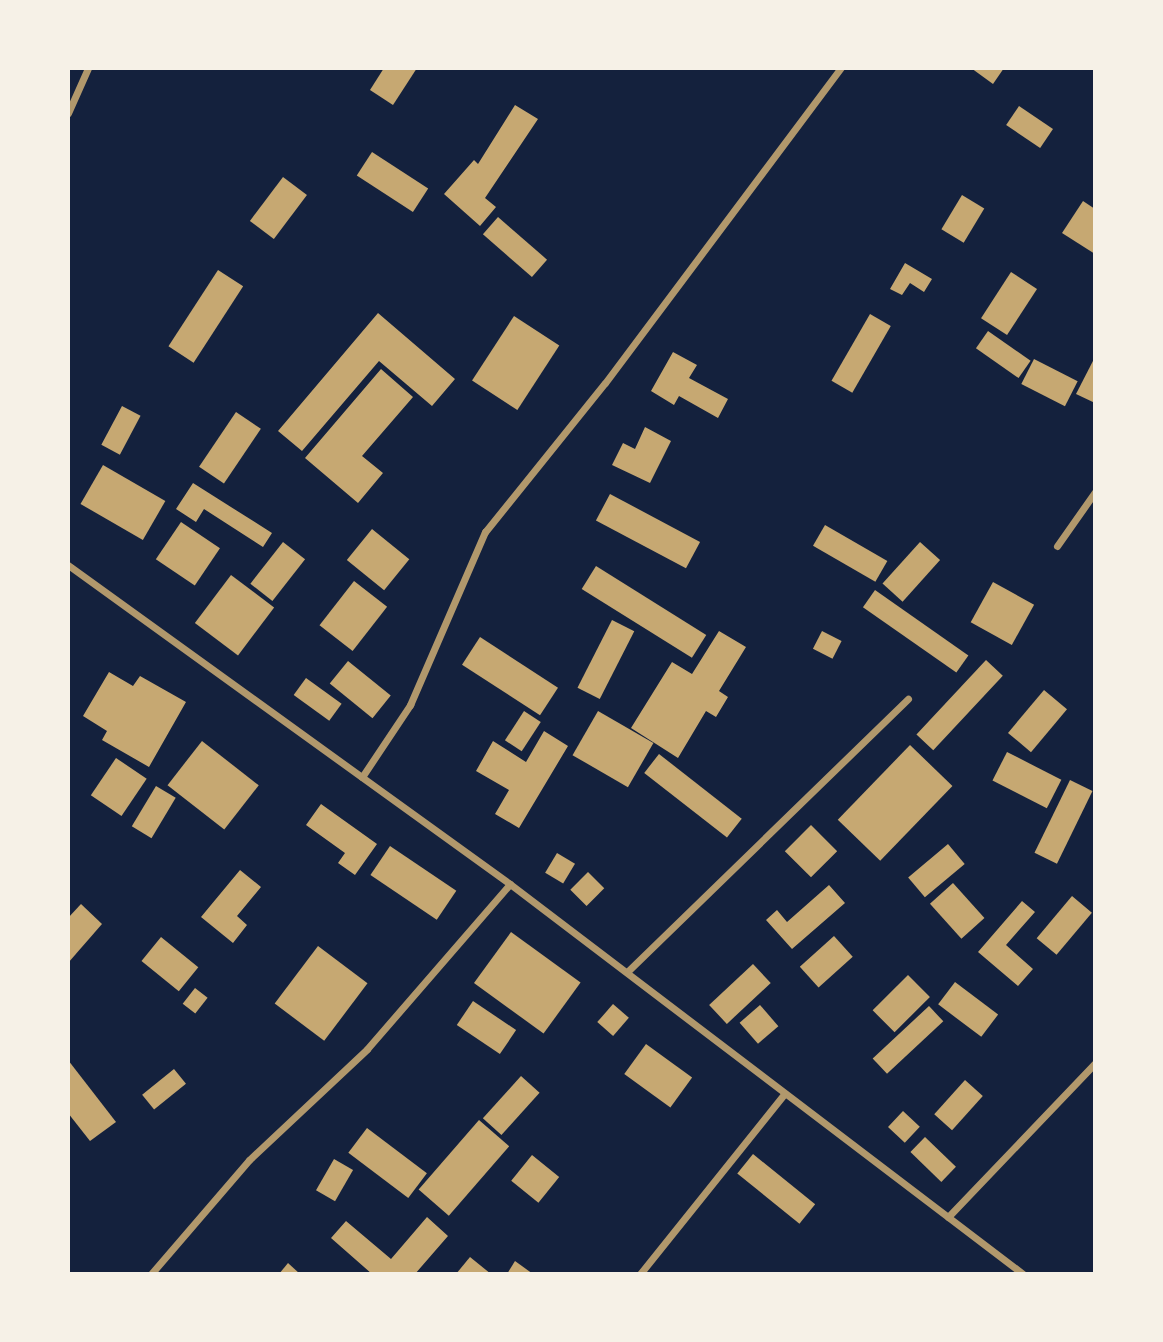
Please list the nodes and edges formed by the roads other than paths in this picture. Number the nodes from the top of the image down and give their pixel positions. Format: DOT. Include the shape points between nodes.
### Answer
graph roads {
  1 [pos="88,68"];
  2 [pos="841,68"];
  3 [pos="68,113"];
  4 [pos="1095,492"];
  5 [pos="1057,546"];
  6 [pos="68,565"];
  7 [pos="908,699"];
  8 [pos="362,777"];
  9 [pos="510,884"];
  10 [pos="627,972"];
  11 [pos="1095,1063"];
  12 [pos="784,1094"];
  13 [pos="948,1217"];
  14 [pos="1022,1273"];
  15 [pos="150,1274"];
  16 [pos="640,1274"];
  1 -- 3 [label="street"];
  2 -- 8 [label="street" via="605,383 485,532 410,705"];
  4 -- 5 [label="street"];
  6 -- 8 [label="street"];
  7 -- 10 [label="street"];
  8 -- 9 [label="street"];
  9 -- 10 [label="street"];
  9 -- 15 [label="street" via="367,1049 249,1160"];
  10 -- 12 [label="street"];
  11 -- 13 [label="street"];
  12 -- 13 [label="street"];
  12 -- 16 [label="street"];
  13 -- 14 [label="street"];
}
